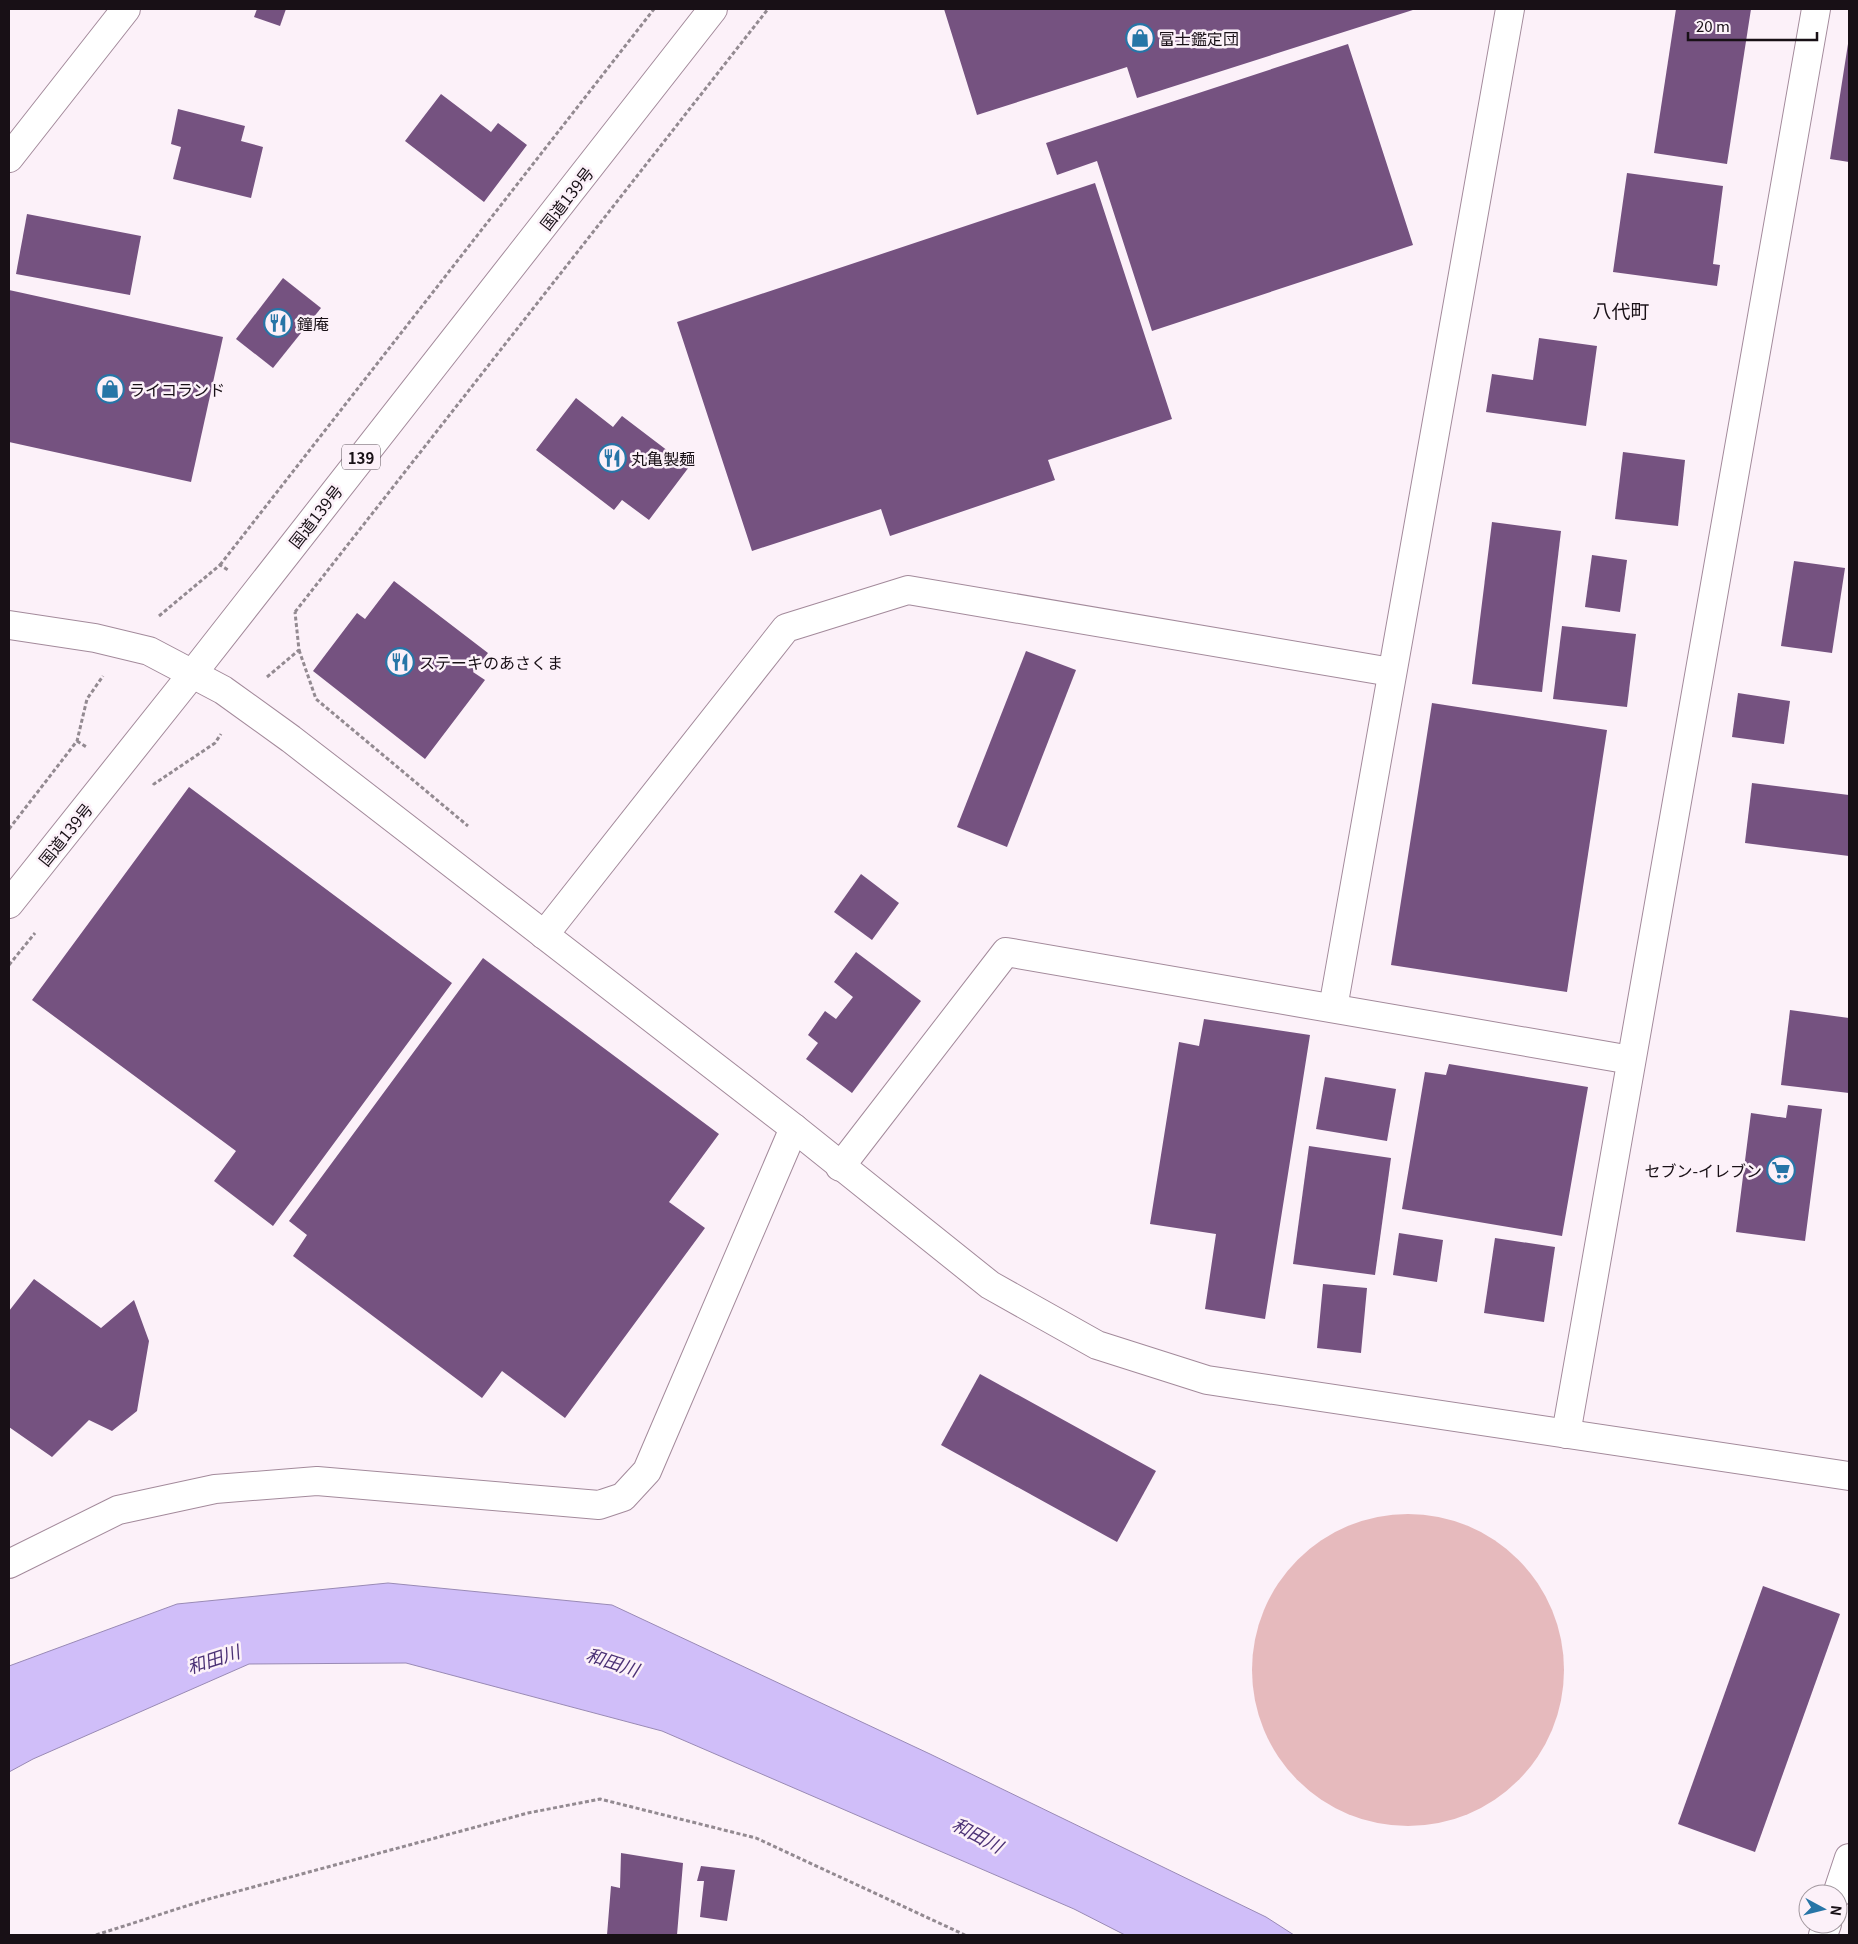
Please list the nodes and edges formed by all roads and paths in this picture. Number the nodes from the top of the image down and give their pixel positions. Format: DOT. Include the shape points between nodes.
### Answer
graph roads {
  1 [pos="126,9"];
  2 [pos="654,9"];
  3 [pos="713,9"];
  4 [pos="768,9"];
  5 [pos="1510,9"];
  6 [pos="1816,9"];
  7 [pos="9,158"];
  8 [pos="220,565"];
  9 [pos="296,612"];
  10 [pos="9,625"];
  11 [pos="299,650"];
  12 [pos="1391,672"];
  13 [pos="193,673"];
  14 [pos="77,741"];
  15 [pos="9,828"];
  16 [pos="472,830"];
  17 [pos="9,904"];
  18 [pos="544,935"];
  19 [pos="1334,1008"];
  20 [pos="1631,1060"];
  21 [pos="794,1128"];
  22 [pos="840,1167"];
  23 [pos="1566,1434"];
  24 [pos="1849,1476"];
  25 [pos="9,1564"];
  26 [pos="1849,1858"];
  27 [pos="1840,1884"];
  28 [pos="96,1935"];
  29 [pos="964,1935"];
  1 -- 7 [label="main road"];
  2 -- 8 [label="path"];
  3 -- 13 [label="main road, 国道139号 / 139"];
  4 -- 9 [label="path"];
  5 -- 12 [label="main road"];
  6 -- 20 [label="main road"];
  10 -- 13 [label="main road" via="95,638 149,651"];
  11 -- 16 [label="path" via="316,699"];
  12 -- 18 [label="main road" via="908,590 786,628"];
  12 -- 19 [label="main road"];
  13 -- 17 [label="main road, 国道139号 / 139"];
  13 -- 18 [label="main road" via="224,690 291,739"];
  14 -- 15 [label="path"];
  18 -- 21 [label="main road"];
  19 -- 20 [label="main road"];
  19 -- 22 [label="main road" via="1006,952"];
  20 -- 23 [label="main road"];
  21 -- 22 [label="main road"];
  21 -- 25 [label="main road" via="647,1471 623,1497 598,1505 316,1481 215,1489 118,1510"];
  22 -- 23 [label="main road" via="990,1285 1097,1345 1207,1380"];
  23 -- 24 [label="main road"];
  26 -- 27 [label="main road"];
  28 -- 29 [label="path" via="206,1900 528,1813 600,1799 756,1838"];
}
